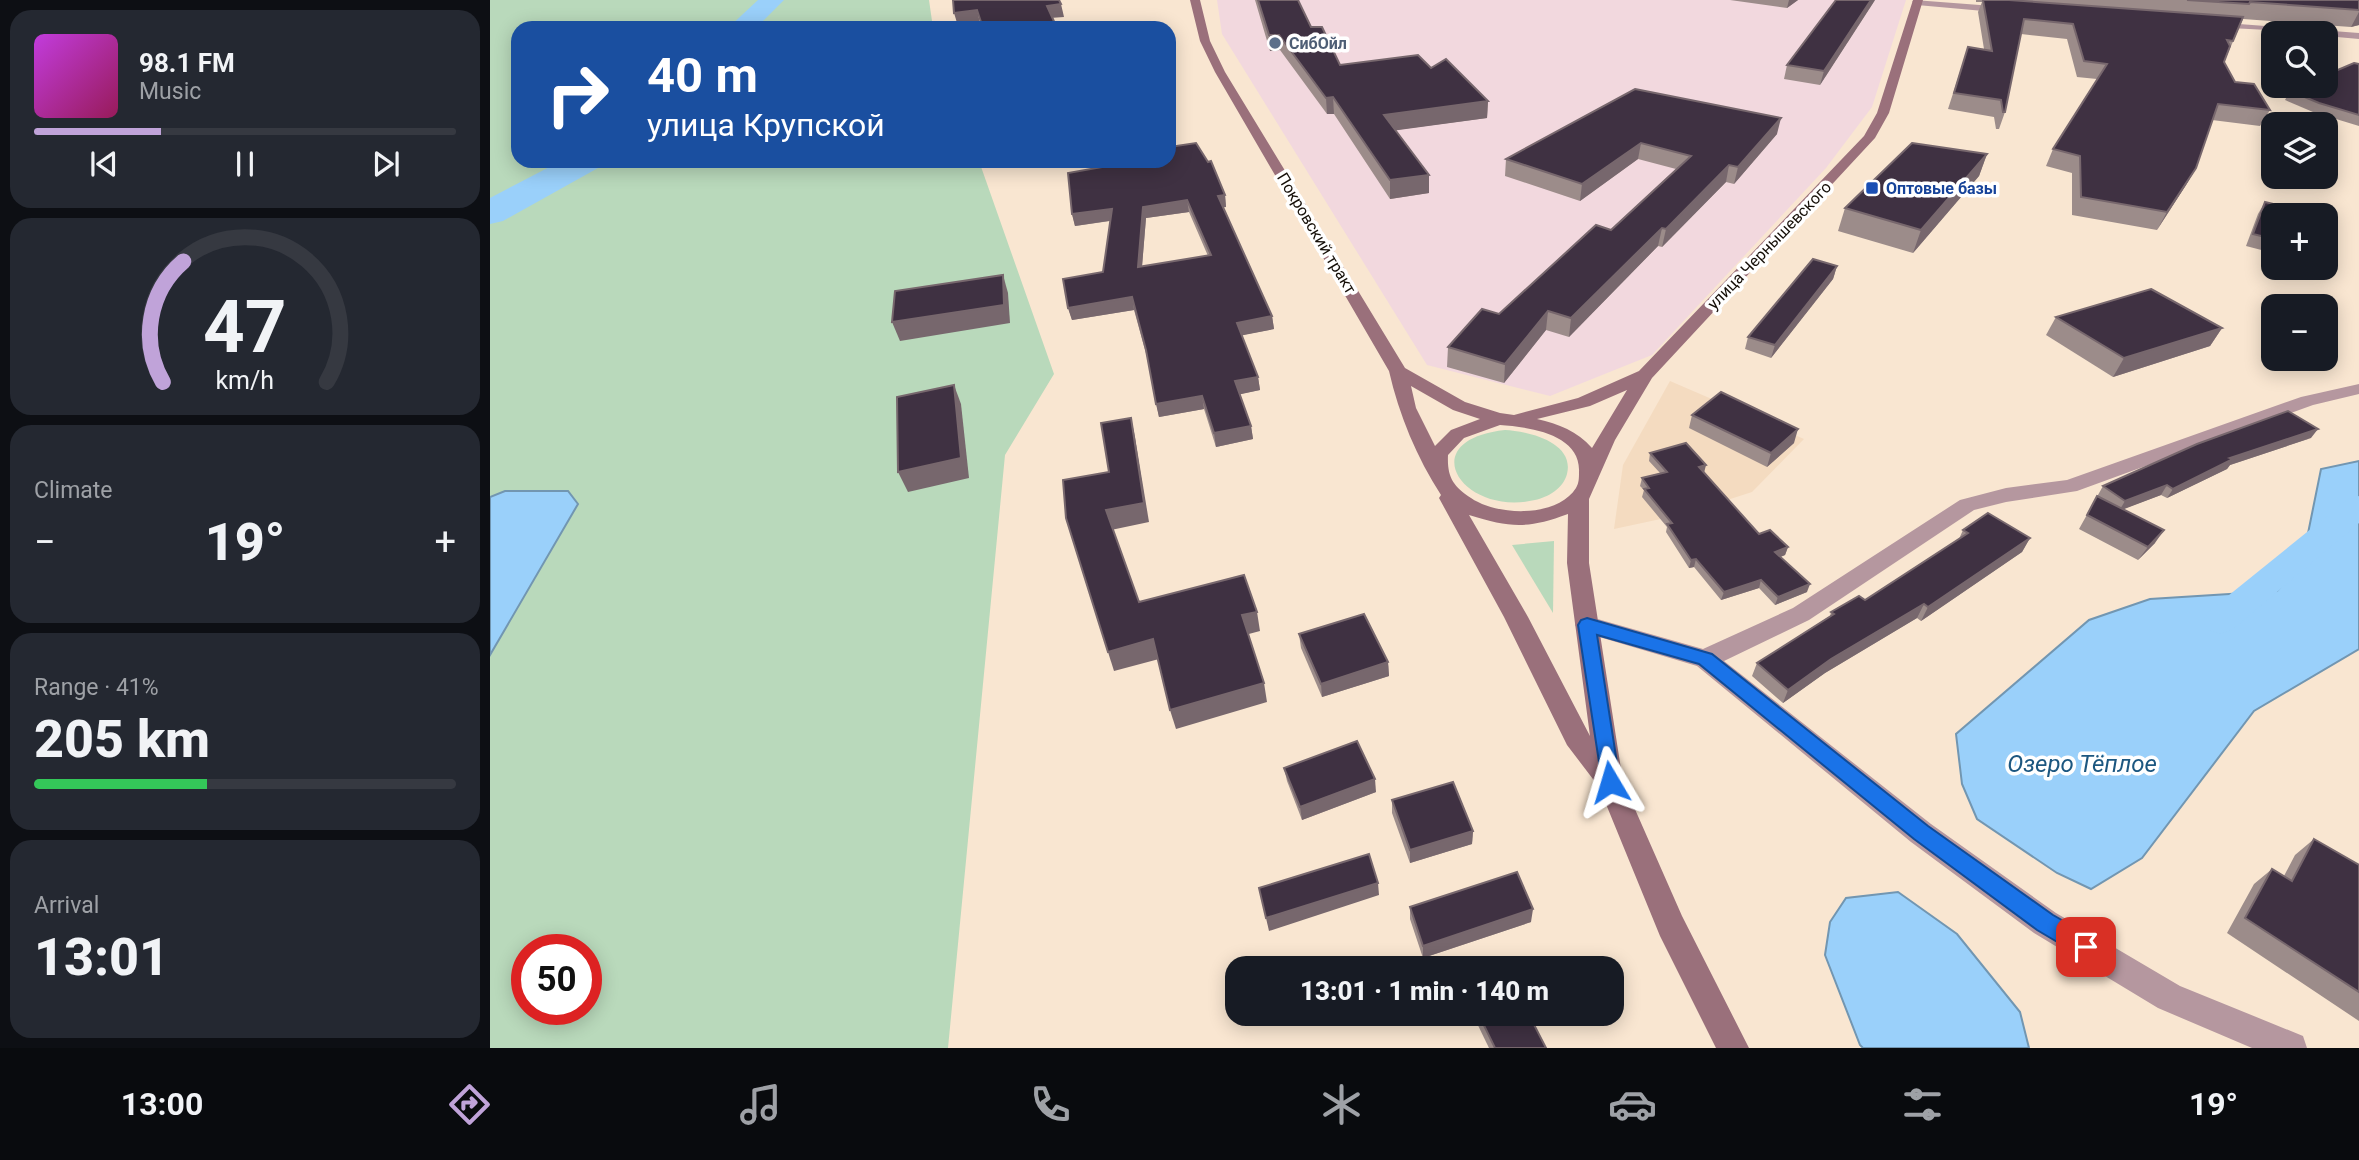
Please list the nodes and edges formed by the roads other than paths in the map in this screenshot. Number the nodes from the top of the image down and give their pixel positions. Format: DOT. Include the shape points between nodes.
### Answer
graph roads {
  1 [pos="1195,0"];
  2 [pos="1918,1"];
  3 [pos="2015,10"];
  4 [pos="2196,24"];
  5 [pos="2261,29"];
  6 [pos="2338,34"];
  7 [pos="2359,36"];
  8 [pos="1398,372"];
  9 [pos="1645,374"];
  10 [pos="2359,388"];
  11 [pos="1503,419"];
  12 [pos="1590,474"];
  13 [pos="1440,479"];
  14 [pos="1579,499"];
  15 [pos="1587,625"];
  16 [pos="1705,659"];
  17 [pos="1610,782"];
  18 [pos="1733,1048"];
  19 [pos="2291,1048"];
  1 -- 8 [label="main road, Покровский тракт" via="1205,41 1220,72"];
  2 -- 3 [label="street"];
  2 -- 9 [label="main road, улица Чернышевского" via="1883,113 1869,138"];
  4 -- 5 [label="street"];
  6 -- 7 [label="street"];
  8 -- 11 [label="main road" via="1459,405"];
  8 -- 13 [label="main road, Покровский тракт" via="1407,408"];
  9 -- 11 [label="main road" via="1584,402"];
  9 -- 12 [label="main road, улица Чернышевского"];
  10 -- 16 [label="street" via="2245,422 2070,486 1967,505 1801,614"];
  11 -- 12 [label="main road" via="1544,425 1572,440 1589,462"];
  11 -- 13 [label="main road" via="1475,424 1450,438 1437,457"];
  12 -- 14 [label="main road"];
  13 -- 14 [label="main road" via="1468,508 1507,518 1548,515"];
  13 -- 17 [label="main road, Покровский тракт" via="1576,737"];
  14 -- 15 [label="main road" via="1578,563"];
  15 -- 16 [label="street"];
  15 -- 17 [label="main road"];
  16 -- 19 [label="street" via="1921,832 2045,923 2169,997"];
  17 -- 18 [label="main road" via="1671,926"];
}
